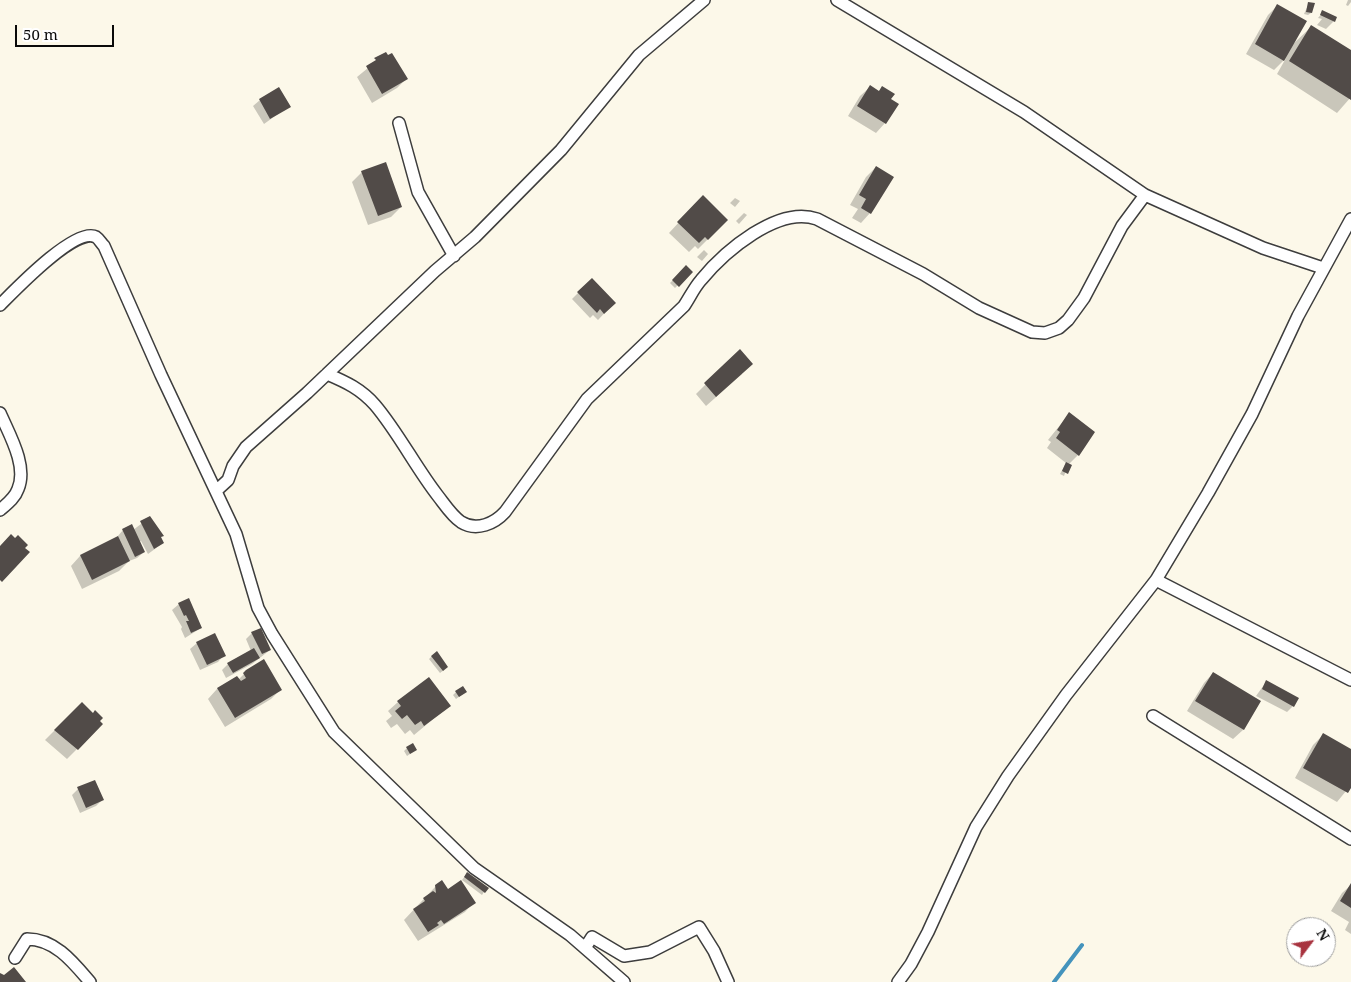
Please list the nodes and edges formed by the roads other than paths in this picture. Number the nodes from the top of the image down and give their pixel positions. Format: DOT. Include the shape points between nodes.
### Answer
graph roads {
  1 [pos="704,0"];
  2 [pos="837,0"];
  3 [pos="399,123"];
  4 [pos="1145,195"];
  5 [pos="1351,219"];
  6 [pos="454,256"];
  7 [pos="1323,268"];
  8 [pos="0,305"];
  9 [pos="327,374"];
  10 [pos="0,414"];
  11 [pos="216,491"];
  12 [pos="0,510"];
  13 [pos="1156,580"];
  14 [pos="1351,680"];
  15 [pos="1153,716"];
  16 [pos="1351,839"];
  17 [pos="585,948"];
  18 [pos="15,958"];
  19 [pos="90,982"];
  20 [pos="624,982"];
  21 [pos="728,982"];
  22 [pos="898,982"];
  1 -- 6 [label="street" via="639,55 561,150"];
  2 -- 4 [label="street" via="1024,112"];
  3 -- 6 [label="street" via="418,192"];
  4 -- 7 [label="street" via="1263,248"];
  4 -- 9 [label="street" via="1122,226 1095,281 1074,313 1059,328 1045,334 1032,332 979,308 923,274 817,219 794,216 770,224 736,247 708,272 684,306 587,399 530,481 497,521 486,525 463,523 452,513 376,406 362,392"];
  5 -- 7 [label="street"];
  6 -- 9 [label="street"];
  7 -- 13 [label="street" via="1252,414"];
  8 -- 11 [label="street" via="58,251 71,242 97,237 104,246"];
  9 -- 11 [label="street" via="246,447 228,480"];
  10 -- 12 [label="street" via="20,473 19,488"];
  11 -- 17 [label="street" via="236,534 258,608 334,732 474,868"];
  13 -- 14 [label="street"];
  13 -- 22 [label="street" via="1066,695 1008,776 976,827 928,932"];
  15 -- 16 [label="street"];
  17 -- 20 [label="street"];
  17 -- 21 [label="street" via="592,937 624,956 650,952 699,927"];
  18 -- 19 [label="street" via="27,939 40,939 67,955"];
}
